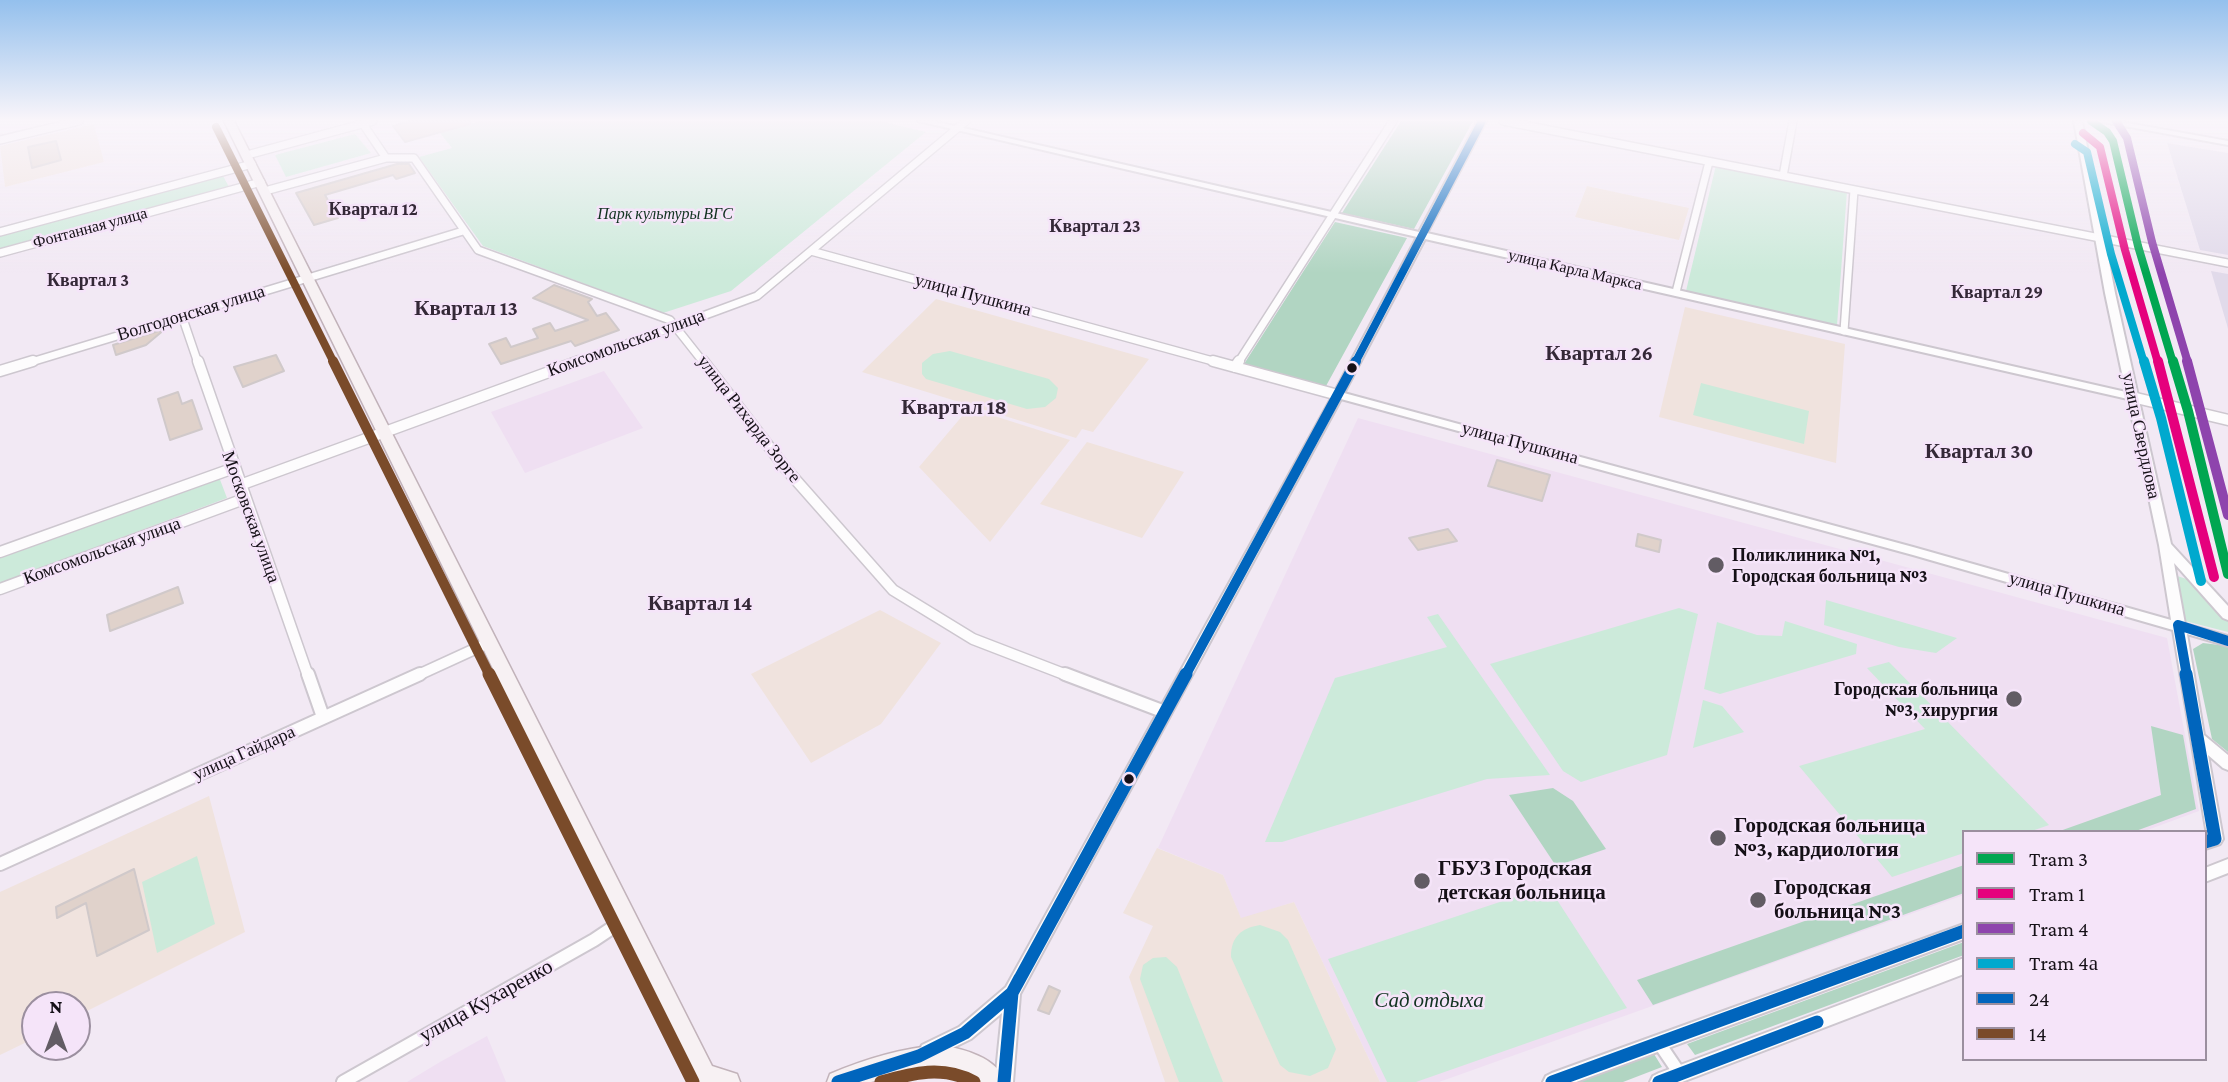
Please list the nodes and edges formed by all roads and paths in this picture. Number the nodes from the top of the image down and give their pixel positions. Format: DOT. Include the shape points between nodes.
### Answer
graph roads {
  1 [pos="210,171"];
  2 [pos="256,171"];
  3 [pos="327,171"];
  4 [pos="423,171"];
  5 [pos="906,171"];
  6 [pos="1142,171"];
  7 [pos="1360,171"];
  8 [pos="1455,171"];
  9 [pos="1707,171"];
  10 [pos="1759,171"];
  11 [pos="1784,171"];
  12 [pos="2087,171"];
  13 [pos="1783,176"];
  14 [pos="263,186"];
  15 [pos="1854,190"];
  16 [pos="1332,215"];
  17 [pos="463,231"];
  18 [pos="0,232"];
  19 [pos="1421,235"];
  20 [pos="2100,238"];
  21 [pos="811,251"];
  22 [pos="0,253"];
  23 [pos="2228,263"];
  24 [pos="306,278"];
  25 [pos="1676,292"];
  26 [pos="182,316"];
  27 [pos="675,325"];
  28 [pos="1844,331"];
  29 [pos="1235,367"];
  30 [pos="0,371"];
  31 [pos="1338,395"];
  32 [pos="2132,397"];
  33 [pos="2228,420"];
  34 [pos="384,430"];
  35 [pos="234,468"];
  36 [pos="240,485"];
  37 [pos="244,499"];
  38 [pos="2165,545"];
  39 [pos="0,552"];
  40 [pos="0,589"];
  41 [pos="2228,615"];
  42 [pos="2178,625"];
  43 [pos="2228,641"];
  44 [pos="488,643"];
  45 [pos="1165,712"];
  46 [pos="323,718"];
  47 [pos="2198,738"];
  48 [pos="2228,764"];
  49 [pos="2207,841"];
  50 [pos="0,864"];
  51 [pos="2228,866"];
  52 [pos="2207,873"];
  53 [pos="627,918"];
  54 [pos="1962,932"];
  55 [pos="1962,967"];
  56 [pos="1012,993"];
  57 [pos="1659,1043"];
  58 [pos="919,1056"];
  59 [pos="1680,1074"];
  60 [pos="707,1078"];
  61 [pos="343,1082"];
  62 [pos="729,1082"];
  63 [pos="838,1082"];
  64 [pos="995,1082"];
  65 [pos="1004,1082"];
  66 [pos="1552,1082"];
  67 [pos="1658,1082"];
  1 -- 18 [label="street, Фонтанная улица"];
  2 -- 14 [label="main road"];
  3 -- 14 [label="street, Фонтанная улица"];
  4 -- 17 [label="street, улица Рихарда Зорге"];
  5 -- 21 [label="street, Комсомольская улица"];
  6 -- 16 [label="street, улица Карла Маркса"];
  7 -- 16 [label="street"];
  8 -- 19 [label="street"];
  9 -- 25 [label="street"];
  10 -- 13 [label="street"];
  11 -- 13 [label="street"];
  12 -- 20 [label="street, улица Свердлова"];
  13 -- 15 [label="street"];
  14 -- 22 [label="street, Фонтанная улица"];
  14 -- 24 [label="main road"];
  15 -- 20 [label="street"];
  15 -- 28 [label="street"];
  16 -- 19 [label="street, улица Карла Маркса"];
  16 -- 29 [label="street"];
  17 -- 24 [label="street, Волгодонская улица"];
  17 -- 27 [label="street, улица Рихарда Зорге" via="478,250"];
  19 -- 25 [label="street, улица Карла Маркса"];
  19 -- 31 [label="street"];
  20 -- 23 [label="street"];
  20 -- 32 [label="street, улица Свердлова"];
  21 -- 27 [label="street, Комсомольская улица" via="757,296"];
  21 -- 29 [label="street, улица Пушкина"];
  24 -- 26 [label="street, Волгодонская улица"];
  24 -- 34 [label="main road"];
  25 -- 28 [label="street, улица Карла Маркса"];
  26 -- 30 [label="street, Волгодонская улица"];
  26 -- 35 [label="street, Московская улица"];
  27 -- 34 [label="street, Комсомольская улица"];
  27 -- 45 [label="street, улица Рихарда Зорге" via="778,460 893,590 973,639"];
  28 -- 32 [label="street, улица Карла Маркса"];
  29 -- 31 [label="street, улица Пушкина"];
  31 -- 42 [label="street, улица Пушкина"];
  31 -- 45 [label="street"];
  32 -- 33 [label="street, улица Карла Маркса"];
  32 -- 38 [label="street, улица Свердлова"];
  34 -- 36 [label="street, Комсомольская улица"];
  34 -- 44 [label="main road"];
  35 -- 36 [label="street, Московская улица"];
  35 -- 39 [label="street, Комсомольская улица"];
  36 -- 37 [label="street, Московская улица"];
  37 -- 40 [label="street, Комсомольская улица"];
  37 -- 46 [label="street, Московская улица"];
  38 -- 41 [label="street, улица Свердлова"];
  38 -- 42 [label="street, улица Свердлова"];
  42 -- 43 [label="street, улица Пушкина"];
  42 -- 47 [label="street, улица Свердлова"];
  44 -- 46 [label="street, улица Гайдара"];
  44 -- 53 [label="main road"];
  45 -- 56 [label="street"];
  46 -- 50 [label="street, улица Гайдара"];
  47 -- 48 [label="street"];
  47 -- 49 [label="street, улица Свердлова" via="2215,839"];
  51 -- 52 [label="street"];
  53 -- 60 [label="main road"];
  53 -- 61 [label="street, улица Кухаренко"];
  54 -- 57 [label="street"];
  55 -- 59 [label="street"];
  56 -- 58 [label="street" via="965,1033"];
  56 -- 65 [label="street"];
  57 -- 59 [label="street"];
  57 -- 66 [label="street"];
  58 -- 63 [label="main road"];
  58 -- 64 [label="main road" via="965,1062"];
  59 -- 67 [label="street"];
  60 -- 62 [label="main road"];
}
